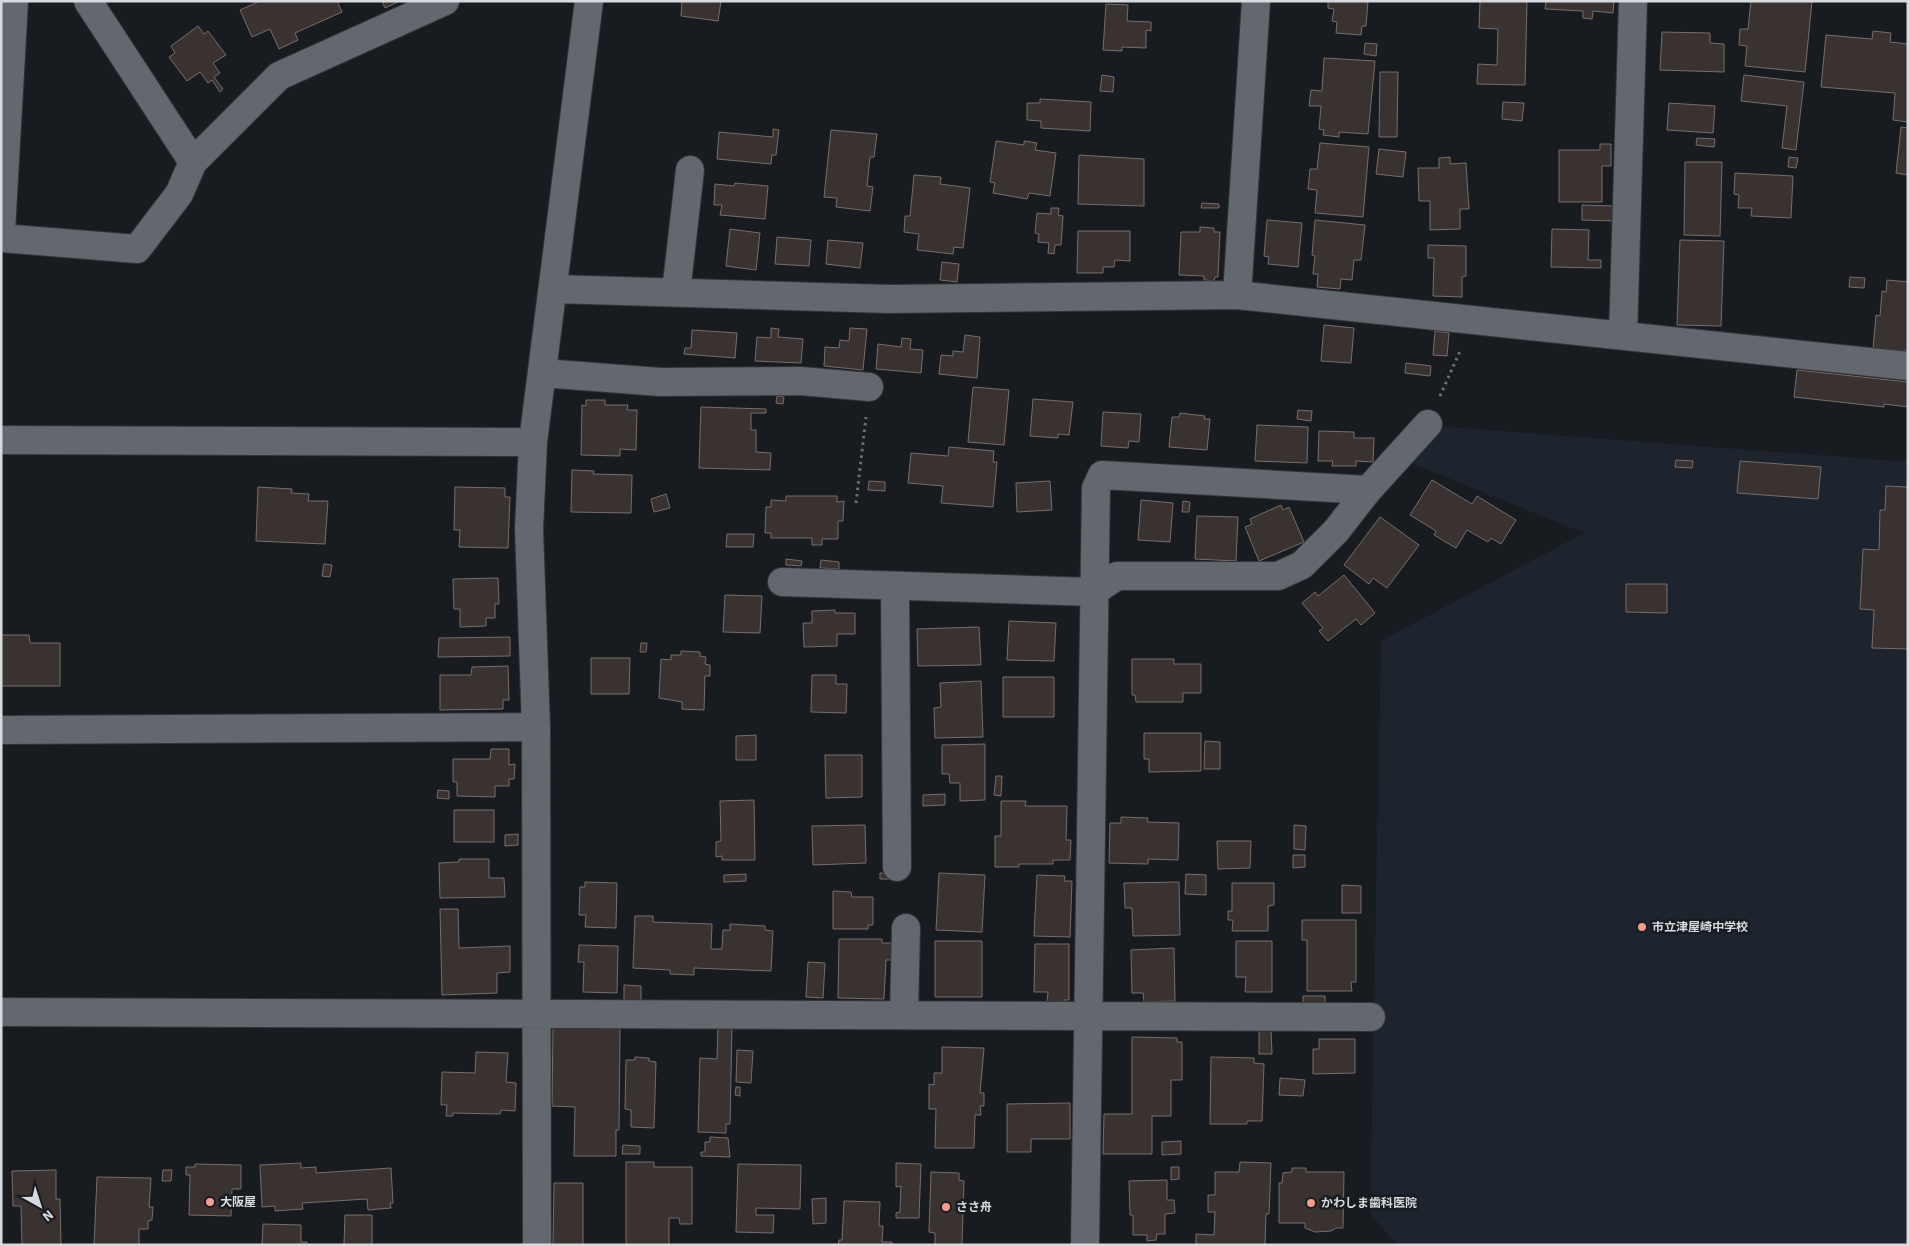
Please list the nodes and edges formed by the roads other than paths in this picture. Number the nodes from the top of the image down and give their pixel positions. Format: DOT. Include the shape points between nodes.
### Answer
graph roads {
  1 [pos="14,1"];
  2 [pos="88,1"];
  3 [pos="444,1"];
  4 [pos="589,1"];
  5 [pos="1256,1"];
  6 [pos="1633,1"];
  7 [pos="193,162"];
  8 [pos="690,170"];
  9 [pos="1,231"];
  10 [pos="1,238"];
  11 [pos="554,289"];
  12 [pos="676,292"];
  13 [pos="1237,295"];
  14 [pos="1623,336"];
  15 [pos="1908,366"];
  16 [pos="542,373"];
  17 [pos="869,387"];
  18 [pos="1428,424"];
  19 [pos="1,440"];
  20 [pos="533,442"];
  21 [pos="1368,490"];
  22 [pos="782,582"];
  23 [pos="895,587"];
  24 [pos="1093,592"];
  25 [pos="536,727"];
  26 [pos="1,730"];
  27 [pos="897,867"];
  28 [pos="906,928"];
  29 [pos="1,1012"];
  30 [pos="537,1013"];
  31 [pos="904,1014"];
  32 [pos="1087,1017"];
  33 [pos="1371,1017"];
  34 [pos="537,1245"];
  35 [pos="1085,1245"];
  1 -- 9 [label="street"];
  2 -- 7 [label="street"];
  3 -- 7 [label="street" via="279,76"];
  4 -- 11 [label="street"];
  5 -- 13 [label="street"];
  6 -- 14 [label="street"];
  7 -- 10 [label="street" via="179,194 137,249"];
  8 -- 12 [label="street"];
  11 -- 12 [label="street"];
  11 -- 16 [label="street"];
  12 -- 13 [label="street" via="889,299"];
  13 -- 14 [label="street"];
  14 -- 15 [label="street"];
  16 -- 17 [label="street" via="660,382 801,381"];
  16 -- 20 [label="street"];
  18 -- 21 [label="street"];
  19 -- 20 [label="street"];
  20 -- 25 [label="street" via="529,529"];
  21 -- 24 [label="street" via="1336,531 1302,565 1278,576 1117,576"];
  21 -- 24 [label="street" via="1102,475 1096,488"];
  22 -- 23 [label="street"];
  23 -- 24 [label="street"];
  23 -- 27 [label="street"];
  24 -- 32 [label="street"];
  25 -- 26 [label="street"];
  25 -- 30 [label="street"];
  28 -- 31 [label="street"];
  29 -- 30 [label="street"];
  30 -- 31 [label="street"];
  30 -- 34 [label="street"];
  31 -- 32 [label="street"];
  32 -- 33 [label="street"];
  32 -- 35 [label="street"];
}
